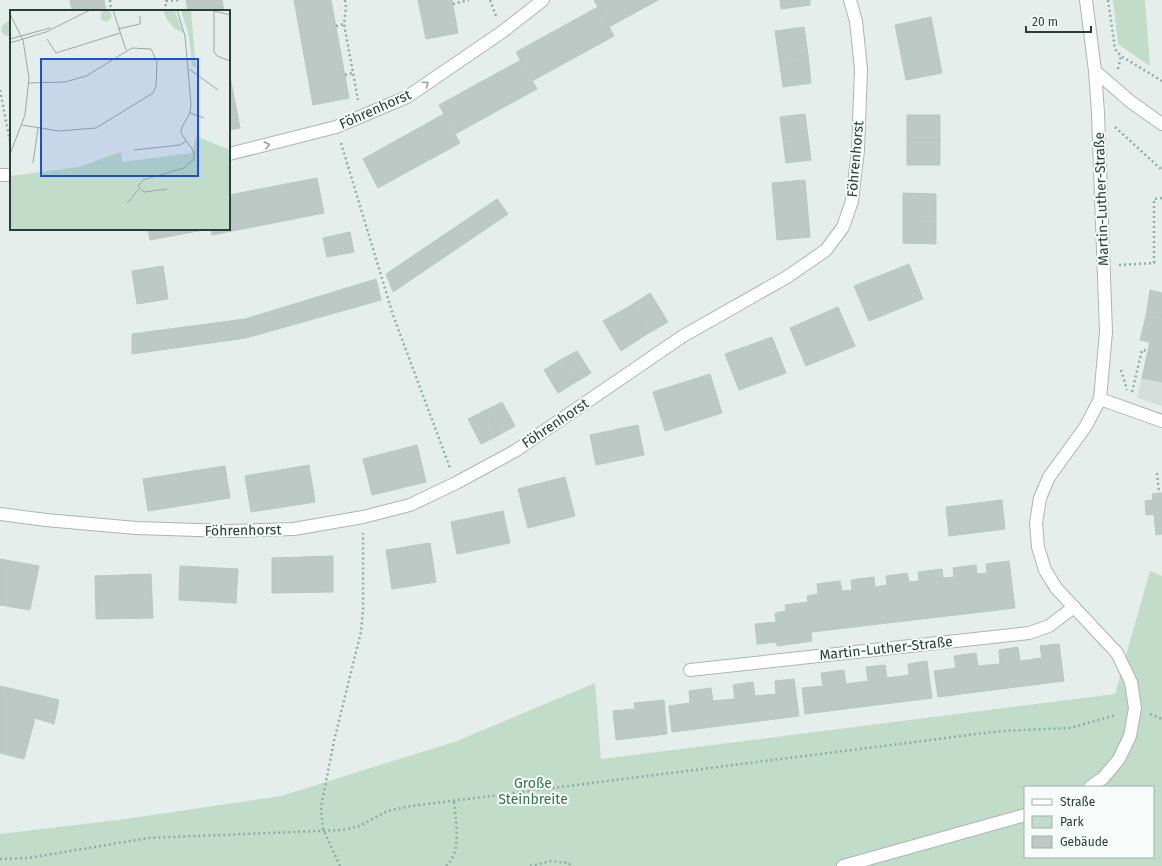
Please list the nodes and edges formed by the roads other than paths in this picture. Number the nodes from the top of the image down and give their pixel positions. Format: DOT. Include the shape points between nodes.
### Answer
graph roads {
  1 [pos="543,0"];
  2 [pos="850,0"];
  3 [pos="1086,0"];
  4 [pos="1095,71"];
  5 [pos="1162,124"];
  6 [pos="230,154"];
  7 [pos="1100,399"];
  8 [pos="1162,421"];
  9 [pos="0,514"];
  10 [pos="1074,607"];
  11 [pos="690,670"];
  12 [pos="1091,786"];
  13 [pos="1024,815"];
  14 [pos="843,866"];
  6 -- 1 [label="street, Föhrenhorst, one-way" via="336,127 407,97 502,32"];
  2 -- 9 [label="street, Föhrenhorst" via="856,21 861,69 857,157 852,201 843,227 826,250 787,277 683,336 515,451 410,505 363,517 294,529 228,531 136,528"];
  3 -- 4 [label="street, Martin-Luther-Straße"];
  4 -- 5 [label="street" via="1130,102"];
  4 -- 7 [label="street, Martin-Luther-Straße" via="1106,332"];
  7 -- 8 [label="street"];
  7 -- 10 [label="street, Martin-Luther-Straße" via="1086,426 1049,477 1040,498 1036,522 1038,547 1045,570 1056,588"];
  10 -- 11 [label="street, Martin-Luther-Straße" via="1049,626 1029,633"];
  10 -- 12 [label="street, Martin-Luther-Straße" via="1117,653 1131,682 1135,708 1130,736 1119,759 1103,778"];
  13 -- 14 [label="street"];
}
